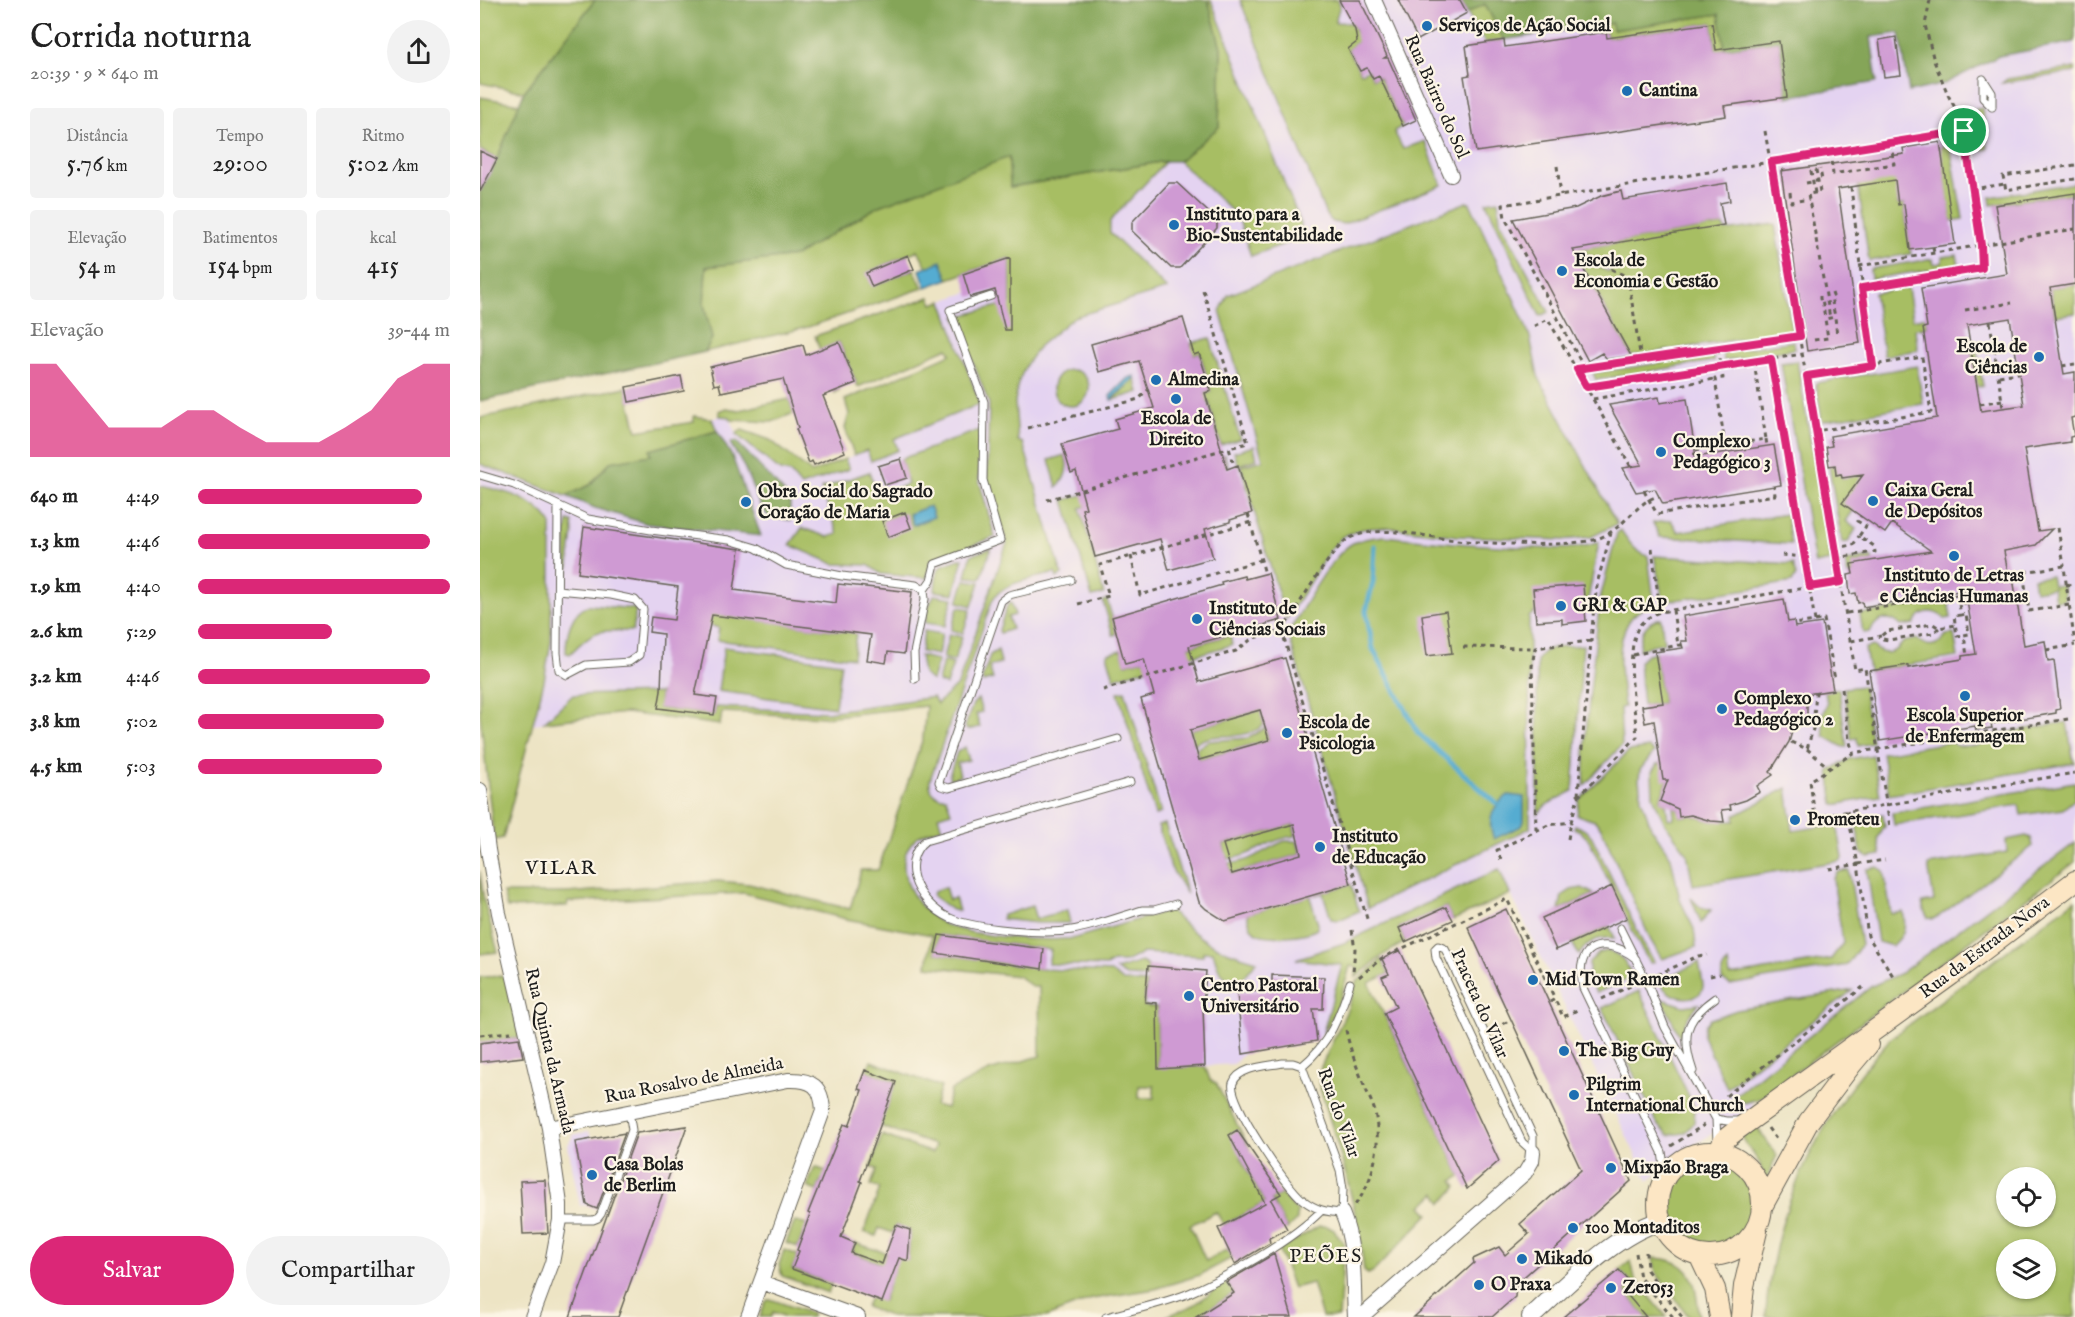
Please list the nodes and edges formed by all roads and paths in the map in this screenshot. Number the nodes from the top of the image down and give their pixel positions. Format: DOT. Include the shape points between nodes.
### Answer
graph roads {
  1 [pos="1374,0"];
  2 [pos="1930,0"];
  3 [pos="1765,131"];
  4 [pos="1964,131"];
  5 [pos="1891,143"];
  6 [pos="1830,153"];
  7 [pos="1781,160"];
  8 [pos="1771,162"];
  9 [pos="2075,165"];
  10 [pos="1557,166"];
  11 [pos="1820,169"];
  12 [pos="1783,171"];
  13 [pos="1451,176"];
  14 [pos="2075,179"];
  15 [pos="1813,182"];
  16 [pos="1806,183"];
  17 [pos="2005,184"];
  18 [pos="1615,187"];
  19 [pos="1851,187"];
  20 [pos="1972,189"];
  21 [pos="1616,192"];
  22 [pos="1790,192"];
  23 [pos="1815,193"];
  24 [pos="1561,195"];
  25 [pos="1809,199"];
  26 [pos="2075,229"];
  27 [pos="1981,245"];
  28 [pos="1933,247"];
  29 [pos="1934,253"];
  30 [pos="1859,266"];
  31 [pos="1982,268"];
  32 [pos="1611,269"];
  33 [pos="1983,278"];
  34 [pos="1862,288"];
  35 [pos="1203,290"];
  36 [pos="991,296"];
  37 [pos="1826,296"];
  38 [pos="2012,303"];
  39 [pos="1965,310"];
  40 [pos="1832,318"];
  41 [pos="1825,319"];
  42 [pos="1990,321"];
  43 [pos="1534,326"];
  44 [pos="1800,336"];
  45 [pos="1837,336"];
  46 [pos="1814,340"];
  47 [pos="1718,348"];
  48 [pos="1803,354"];
  49 [pos="1771,359"];
  50 [pos="1641,360"];
  51 [pos="1754,362"];
  52 [pos="2075,364"];
  53 [pos="1873,366"];
  54 [pos="2062,366"];
  55 [pos="1721,367"];
  56 [pos="1584,368"];
  57 [pos="1577,369"];
  58 [pos="2018,373"];
  59 [pos="1807,376"];
  60 [pos="1999,376"];
  61 [pos="1714,379"];
  62 [pos="1587,387"];
  63 [pos="1148,390"];
  64 [pos="1593,399"];
  65 [pos="2002,399"];
  66 [pos="1980,404"];
  67 [pos="2003,408"];
  68 [pos="1936,411"];
  69 [pos="1931,412"];
  70 [pos="1028,428"];
  71 [pos="1816,431"];
  72 [pos="1766,439"];
  73 [pos="1725,445"];
  74 [pos="1767,446"];
  75 [pos="1229,448"];
  76 [pos="1695,457"];
  77 [pos="1234,466"];
  78 [pos="1631,467"];
  79 [pos="480,475"];
  80 [pos="1774,486"];
  81 [pos="1644,491"];
  82 [pos="1659,496"];
  83 [pos="1648,498"];
  84 [pos="1047,500"];
  85 [pos="558,506"];
  86 [pos="1248,514"];
  87 [pos="1861,516"];
  88 [pos="1251,522"];
  89 [pos="2058,528"];
  90 [pos="1611,533"];
  91 [pos="1859,536"];
  92 [pos="1652,548"];
  93 [pos="1835,548"];
  94 [pos="1782,555"];
  95 [pos="1131,556"];
  96 [pos="1805,557"];
  97 [pos="1837,558"];
  98 [pos="1261,560"];
  99 [pos="2064,566"];
  100 [pos="1265,574"];
  101 [pos="1071,580"];
  102 [pos="1841,582"];
  103 [pos="2075,584"];
  104 [pos="2066,585"];
  105 [pos="1810,587"];
  106 [pos="558,590"];
  107 [pos="924,590"];
  108 [pos="2026,594"];
  109 [pos="2016,595"];
  110 [pos="1967,603"];
  111 [pos="1078,604"];
  112 [pos="1959,604"];
  113 [pos="2069,605"];
  114 [pos="1673,610"];
  115 [pos="1660,612"];
  116 [pos="1846,613"];
  117 [pos="1960,615"];
  118 [pos="1279,621"];
  119 [pos="1815,621"];
  120 [pos="1794,624"];
  121 [pos="1956,625"];
  122 [pos="1938,628"];
  123 [pos="1282,631"];
  124 [pos="1964,635"];
  125 [pos="1881,636"];
  126 [pos="1591,640"];
  127 [pos="1851,641"];
  128 [pos="2075,644"];
  129 [pos="1463,647"];
  130 [pos="1535,648"];
  131 [pos="2046,650"];
  132 [pos="1632,655"];
  133 [pos="1967,656"];
  134 [pos="915,679"];
  135 [pos="1835,680"];
  136 [pos="1842,689"];
  137 [pos="1103,690"];
  138 [pos="1816,692"];
  139 [pos="2068,718"];
  140 [pos="1118,739"];
  141 [pos="1791,742"];
  142 [pos="1807,749"];
  143 [pos="1877,749"];
  144 [pos="1853,753"];
  145 [pos="1830,768"];
  146 [pos="2075,773"];
  147 [pos="1130,782"];
  148 [pos="480,790"];
  149 [pos="1578,796"];
  150 [pos="1886,804"];
  151 [pos="1847,811"];
  152 [pos="1571,822"];
  153 [pos="1890,827"];
  154 [pos="1536,830"];
  155 [pos="1568,839"];
  156 [pos="1501,860"];
  157 [pos="1885,860"];
  158 [pos="1858,864"];
  159 [pos="1829,869"];
  160 [pos="2075,881"];
  161 [pos="1176,904"];
  162 [pos="1368,922"];
  163 [pos="1620,928"];
  164 [pos="1636,959"];
  165 [pos="1720,974"];
  166 [pos="1710,976"];
  167 [pos="1893,976"];
  168 [pos="1350,983"];
  169 [pos="1863,987"];
  170 [pos="1715,998"];
  171 [pos="1550,1002"];
  172 [pos="1341,1010"];
  173 [pos="1575,1011"];
  174 [pos="1896,1015"];
  175 [pos="1511,1020"];
  176 [pos="525,1030"];
  177 [pos="1485,1032"];
  178 [pos="480,1035"];
  179 [pos="1302,1066"];
  180 [pos="1696,1082"];
  181 [pos="1726,1096"];
  182 [pos="629,1112"];
  183 [pos="1716,1119"];
  184 [pos="1758,1120"];
  185 [pos="1704,1125"];
  186 [pos="549,1128"];
  187 [pos="1781,1146"];
  188 [pos="1670,1147"];
  189 [pos="1533,1152"];
  190 [pos="1717,1153"];
  191 [pos="1662,1184"];
  192 [pos="1320,1211"];
  193 [pos="1342,1213"];
  194 [pos="1761,1215"];
  195 [pos="560,1220"];
  196 [pos="1660,1221"];
  197 [pos="1649,1247"];
  198 [pos="1636,1253"];
  199 [pos="1699,1256"];
  200 [pos="761,1282"];
  201 [pos="532,1317"];
  202 [pos="748,1317"];
  203 [pos="858,1317"];
  204 [pos="1106,1317"];
  205 [pos="1355,1317"];
  206 [pos="1361,1317"];
  207 [pos="1531,1317"];
  208 [pos="1673,1317"];
  209 [pos="1682,1317"];
  210 [pos="1720,1317"];
  211 [pos="1741,1317"];
  1 -- 13 [label="street, Rua Bairro do Sol"];
  2 -- 4 [label="path" via="1925,25 1934,61"];
  3 -- 8 [label="path"];
  4 -- 5 [label="path"];
  4 -- 20 [label="path"];
  5 -- 6 [label="path"];
  5 -- 6 [label="path" via="1896,164 1833,174"];
  6 -- 7 [label="path"];
  7 -- 8 [label="path"];
  7 -- 12 [label="path"];
  8 -- 18 [label="path"];
  8 -- 44 [label="path"];
  9 -- 17 [label="path" via="2003,176"];
  10 -- 24 [label="path"];
  11 -- 15 [label="path" via="1822,180"];
  14 -- 17 [label="path" via="2006,190"];
  15 -- 16 [label="path"];
  15 -- 23 [label="path"];
  15 -- 23 [label="path" via="1810,171 1816,170 1820,192"];
  17 -- 20 [label="path"];
  18 -- 21 [label="path"];
  18 -- 24 [label="path"];
  19 -- 30 [label="path"];
  20 -- 27 [label="path"];
  22 -- 25 [label="path" via="1791,202"];
  23 -- 25 [label="path" via="1808,194"];
  24 -- 56 [label="path" via="1503,205 1505,218"];
  25 -- 37 [label="path"];
  26 -- 27 [label="path"];
  27 -- 29 [label="path"];
  27 -- 31 [label="path"];
  28 -- 29 [label="path"];
  29 -- 30 [label="path"];
  30 -- 34 [label="path"];
  31 -- 33 [label="path"];
  31 -- 34 [label="path"];
  32 -- 50 [label="path" via="1628,277"];
  34 -- 53 [label="path"];
  35 -- 75 [label="path" via="1248,443"];
  36 -- 107 [label="lane" via="950,310 984,402 983,480 1000,540 935,564"];
  37 -- 40 [label="path"];
  37 -- 41 [label="path"];
  38 -- 39 [label="path"];
  40 -- 41 [label="path"];
  40 -- 45 [label="path"];
  41 -- 46 [label="path" via="1828,338"];
  42 -- 60 [label="path"];
  43 -- 57 [label="path" via="1548,319"];
  44 -- 47 [label="path"];
  44 -- 48 [label="path"];
  47 -- 50 [label="path"];
  47 -- 55 [label="path"];
  48 -- 49 [label="path"];
  48 -- 59 [label="path"];
  49 -- 51 [label="path"];
  49 -- 96 [label="path"];
  50 -- 56 [label="path"];
  51 -- 55 [label="path"];
  51 -- 72 [label="path"];
  52 -- 54 [label="path"];
  53 -- 59 [label="path"];
  53 -- 69 [label="path" via="1922,357"];
  55 -- 61 [label="path" via="1723,378"];
  55 -- 62 [label="path"];
  56 -- 57 [label="path"];
  57 -- 62 [label="path"];
  58 -- 60 [label="path"];
  59 -- 71 [label="path"];
  60 -- 65 [label="path"];
  61 -- 64 [label="path"];
  61 -- 73 [label="path"];
  62 -- 64 [label="path"];
  63 -- 70 [label="path" via="1139,399"];
  64 -- 78 [label="path"];
  65 -- 66 [label="path"];
  65 -- 67 [label="path"];
  68 -- 69 [label="path"];
  69 -- 71 [label="path"];
  71 -- 93 [label="path"];
  72 -- 73 [label="path"];
  72 -- 74 [label="path"];
  73 -- 76 [label="path" via="1695,450"];
  75 -- 77 [label="path"];
  75 -- 84 [label="path"];
  79 -- 85 [label="lane" via="514,485"];
  80 -- 83 [label="path" via="1775,495 1657,514"];
  81 -- 83 [label="path"];
  82 -- 83 [label="path"];
  83 -- 90 [label="path"];
  85 -- 106 [label="lane"];
  85 -- 107 [label="lane" via="588,519 729,540 756,548 786,565 916,585"];
  86 -- 88 [label="path"];
  87 -- 91 [label="path" via="1857,521 1866,526"];
  88 -- 95 [label="path"];
  88 -- 98 [label="path"];
  89 -- 99 [label="path"];
  90 -- 123 [label="path" via="1592,541 1563,544 1457,540 1385,532 1349,538 1330,558"];
  90 -- 126 [label="path" via="1598,580"];
  91 -- 93 [label="path" via="1853,545"];
  91 -- 97 [label="path" via="1874,546 1875,552"];
  92 -- 115 [label="path"];
  93 -- 97 [label="path"];
  94 -- 96 [label="path"];
  95 -- 98 [label="path" via="1140,594"];
  95 -- 111 [label="path" via="1101,565 1109,596"];
  96 -- 105 [label="path"];
  97 -- 102 [label="path"];
  98 -- 100 [label="path"];
  99 -- 104 [label="path"];
  99 -- 108 [label="path" via="2023,572"];
  101 -- 140 [label="lane" via="1009,595 999,604 939,782 949,788"];
  102 -- 105 [label="path"];
  102 -- 116 [label="path"];
  103 -- 104 [label="path"];
  104 -- 113 [label="path"];
  105 -- 114 [label="path"];
  105 -- 119 [label="path"];
  106 -- 106 [label="lane" via="559,670 567,675 586,666 629,662 639,655 643,609 635,600"];
  107 -- 134 [label="lane" via="914,653"];
  108 -- 109 [label="path"];
  108 -- 113 [label="path" via="2029,611"];
  110 -- 112 [label="path"];
  112 -- 116 [label="path" via="1957,595"];
  112 -- 117 [label="path"];
  113 -- 128 [label="path"];
  114 -- 115 [label="path"];
  114 -- 132 [label="path" via="1680,645"];
  115 -- 132 [label="path" via="1638,627"];
  116 -- 127 [label="path"];
  117 -- 121 [label="path" via="1954,616"];
  117 -- 124 [label="path" via="1966,614 1968,619 1969,634"];
  118 -- 123 [label="path"];
  119 -- 120 [label="path"];
  119 -- 135 [label="path" via="1824,619"];
  121 -- 122 [label="path"];
  121 -- 124 [label="path" via="1958,636"];
  122 -- 125 [label="path" via="1933,624 1887,631"];
  122 -- 125 [label="path" via="1933,633 1888,640"];
  123 -- 137 [label="path" via="1253,638 1236,651"];
  123 -- 162 [label="path"];
  124 -- 133 [label="path"];
  125 -- 127 [label="path"];
  126 -- 130 [label="path"];
  126 -- 149 [label="path"];
  127 -- 143 [label="path" via="1856,670 1864,668"];
  128 -- 131 [label="path"];
  129 -- 130 [label="path"];
  130 -- 154 [label="path" via="1532,666"];
  132 -- 149 [label="path" via="1637,737"];
  136 -- 144 [label="path"];
  138 -- 142 [label="path"];
  139 -- 143 [label="path"];
  141 -- 142 [label="path"];
  142 -- 145 [label="path"];
  143 -- 144 [label="path"];
  143 -- 150 [label="path"];
  144 -- 145 [label="path"];
  145 -- 151 [label="path" via="1810,781 1815,817"];
  146 -- 150 [label="path"];
  147 -- 161 [label="lane" via="925,841 914,857 914,877 926,900 937,910 956,920 980,925 1060,932"];
  148 -- 176 [label="street, Rua Quinta da Armada" via="496,892"];
  149 -- 152 [label="path"];
  150 -- 151 [label="path"];
  150 -- 153 [label="path"];
  151 -- 158 [label="path"];
  152 -- 154 [label="path"];
  152 -- 155 [label="path"];
  154 -- 156 [label="path" via="1497,850"];
  157 -- 158 [label="path"];
  158 -- 159 [label="path"];
  158 -- 167 [label="path" via="1868,936"];
  160 -- 174 [label="main road, Rua da Estrada Nova"];
  163 -- 164 [label="lane"];
  164 -- 180 [label="lane" via="1665,1027"];
  164 -- 191 [label="lane" via="1619,948 1596,947 1581,964 1583,988 1662,1152"];
  165 -- 166 [label="path"];
  168 -- 172 [label="lane"];
  169 -- 181 [label="path"];
  170 -- 180 [label="lane" via="1702,1007 1688,1027 1690,1062"];
  171 -- 173 [label="path" via="1555,999 1563,1017"];
  172 -- 179 [label="lane" via="1330,1035 1316,1055"];
  172 -- 193 [label="path" via="1350,1049 1375,1111 1377,1136 1366,1189 1356,1204"];
  174 -- 184 [label="main road, Rua da Estrada Nova"];
  174 -- 194 [label="main road, Rua da Estrada Nova" via="1809,1121"];
  175 -- 177 [label="path"];
  176 -- 178 [label="path"];
  176 -- 186 [label="street, Rua Quinta da Armada"];
  177 -- 189 [label="lane, Praceta do Vilar" via="1533,1136"];
  177 -- 189 [label="lane, Praceta do Vilar" via="1447,953 1438,946 1435,953 1441,969 1522,1142"];
  179 -- 192 [label="lane, Rua do Vilar" via="1283,1063 1240,1073 1233,1083 1233,1093 1280,1175 1302,1199"];
  179 -- 193 [label="lane, Rua do Vilar" via="1340,1170"];
  180 -- 183 [label="lane"];
  182 -- 186 [label="street, Rua Rosalvo de Almeida"];
  182 -- 195 [label="lane" via="632,1130 601,1214 593,1220"];
  182 -- 200 [label="street, Rua Rosalvo de Almeida" via="788,1080 810,1082 819,1090 823,1111"];
  183 -- 184 [label="lane"];
  183 -- 190 [label="lane"];
  184 -- 187 [label="path"];
  184 -- 190 [label="main road, Rua da Estrada Nova" via="1724,1140"];
  185 -- 188 [label="path"];
  186 -- 195 [label="street, Rua Quinta da Armada"];
  189 -- 206 [label="street" via="1525,1173"];
  190 -- 191 [label="main road" via="1693,1155 1680,1162"];
  190 -- 194 [label="main road" via="1737,1160 1754,1176 1760,1190"];
  191 -- 196 [label="main road" via="1658,1197"];
  192 -- 193 [label="lane"];
  192 -- 204 [label="lane" via="1273,1248 1186,1294"];
  193 -- 205 [label="street, Rua do Vilar" via="1352,1245"];
  194 -- 199 [label="main road" via="1748,1240 1734,1251"];
  194 -- 211 [label="main road" via="1744,1286"];
  195 -- 201 [label="street, Rua Quinta da Armada" via="552,1263"];
  196 -- 199 [label="main road" via="1668,1236 1683,1250"];
  196 -- 207 [label="street" via="1617,1243"];
  197 -- 209 [label="path" via="1647,1270"];
  198 -- 208 [label="path" via="1640,1278"];
  199 -- 210 [label="main road" via="1715,1289"];
  200 -- 202 [label="street, Rua Rosalvo de Almeida"];
  200 -- 203 [label="street"];
}
